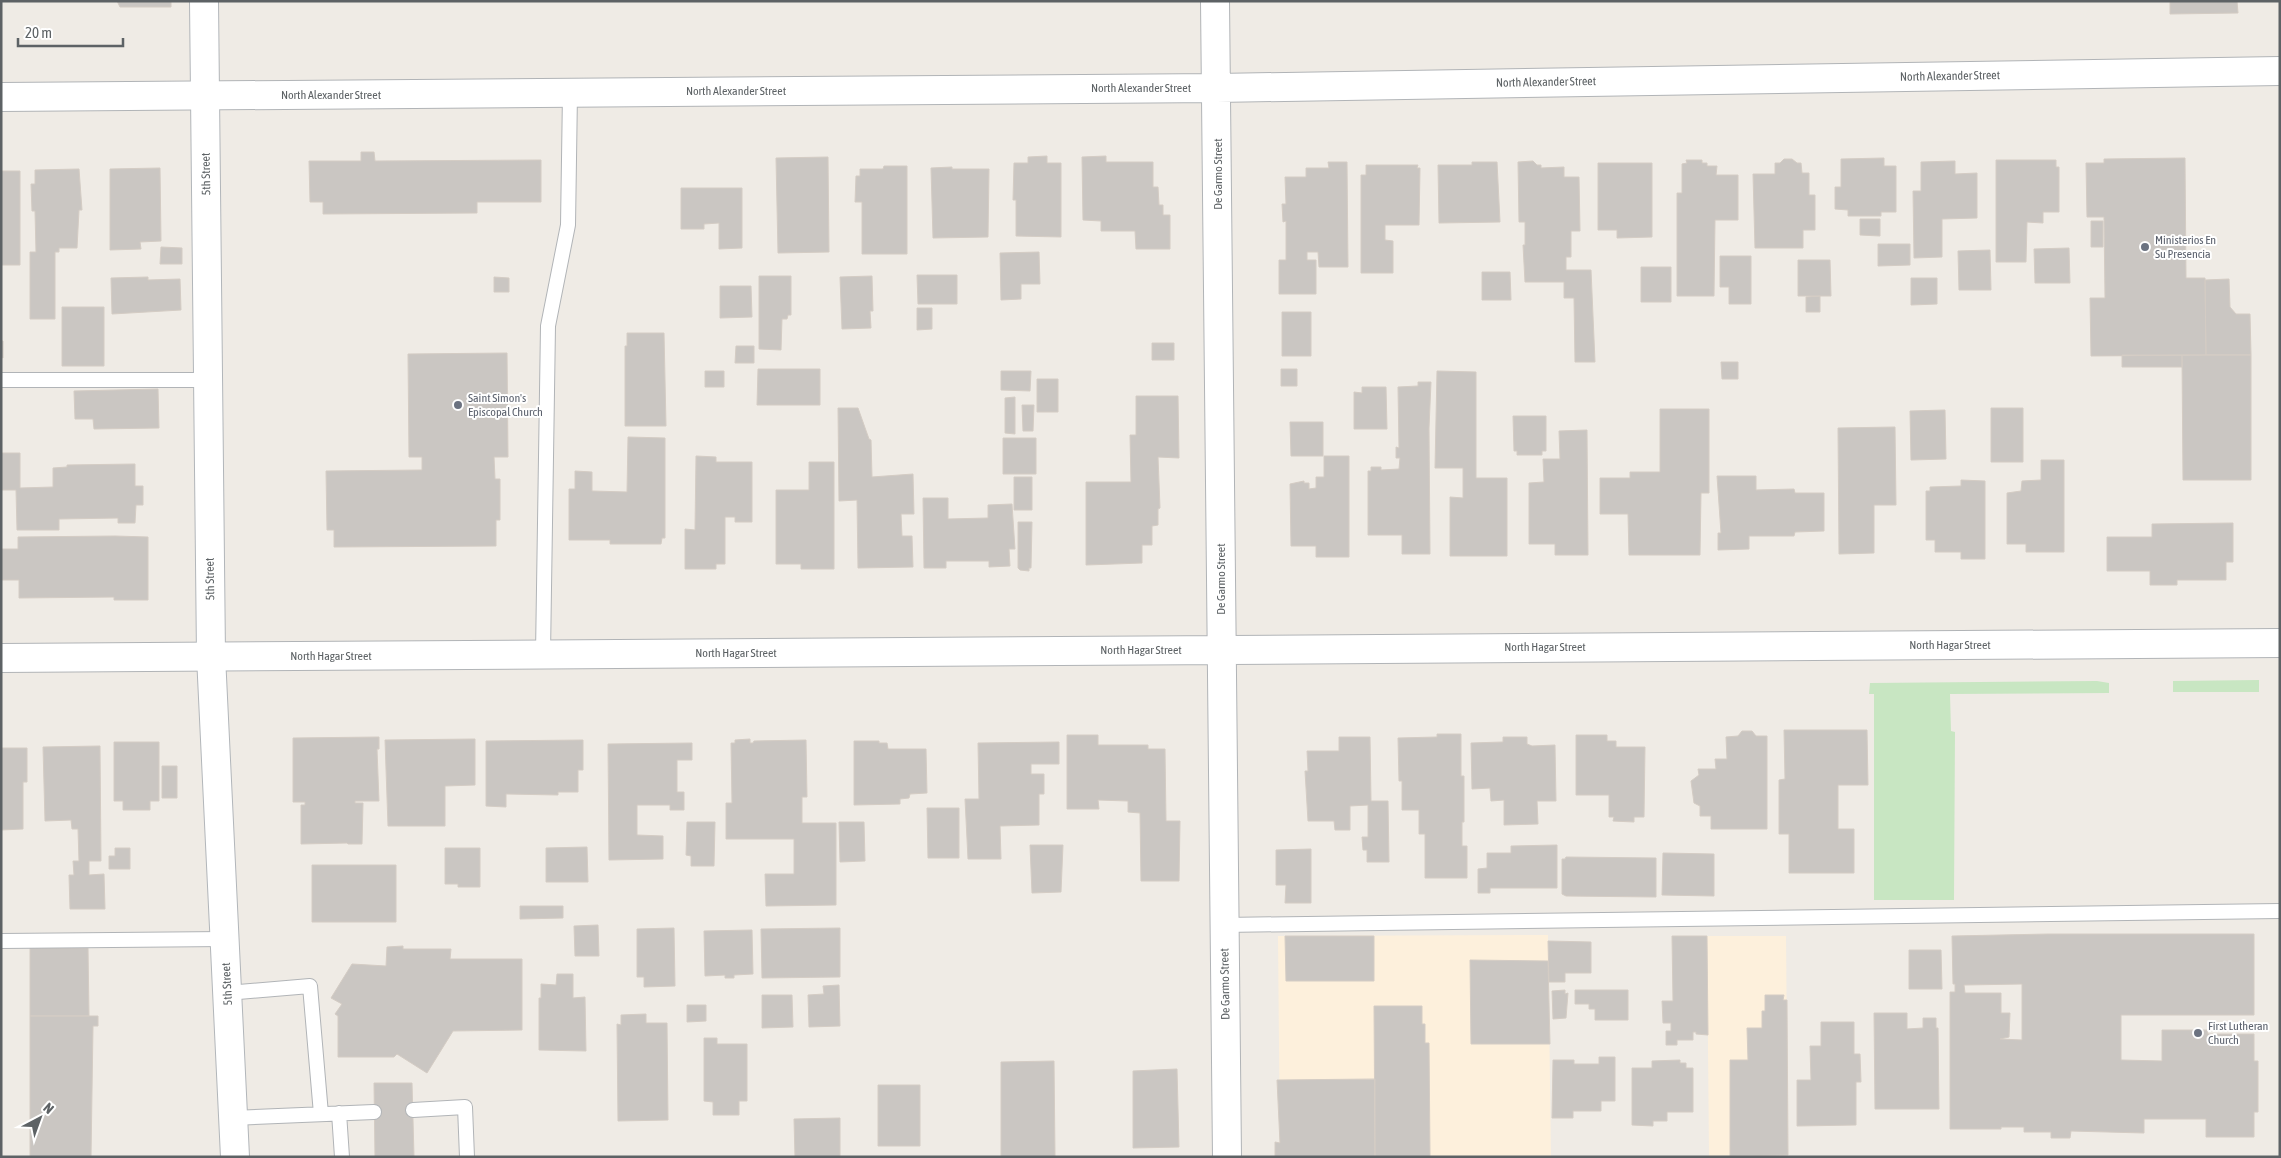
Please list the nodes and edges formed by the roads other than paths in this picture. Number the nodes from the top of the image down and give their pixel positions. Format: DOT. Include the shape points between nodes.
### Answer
graph roads {
  1 [pos="204,1"];
  2 [pos="1216,1"];
  3 [pos="2280,71"];
  4 [pos="1217,88"];
  5 [pos="570,92"];
  6 [pos="205,95"];
  7 [pos="1,97"];
  8 [pos="1,380"];
  9 [pos="208,380"];
  10 [pos="2280,643"];
  11 [pos="1222,650"];
  12 [pos="543,654"];
  13 [pos="211,656"];
  14 [pos="1,658"];
  15 [pos="2280,911"];
  16 [pos="1224,924"];
  17 [pos="225,939"];
  18 [pos="1,941"];
  19 [pos="227,993"];
  20 [pos="413,1110"];
  21 [pos="374,1112"];
  22 [pos="321,1114"];
  23 [pos="339,1114"];
  24 [pos="233,1118"];
  25 [pos="235,1157"];
  26 [pos="342,1157"];
  27 [pos="467,1157"];
  28 [pos="1227,1157"];
  1 -- 6 [label="street, 5th Street"];
  2 -- 4 [label="street, De Garmo Street"];
  3 -- 4 [label="street, North Alexander Street"];
  4 -- 5 [label="street, North Alexander Street"];
  4 -- 11 [label="street, De Garmo Street"];
  5 -- 6 [label="street, North Alexander Street"];
  5 -- 12 [label="lane" via="568,225 548,326"];
  6 -- 7 [label="street, North Alexander Street"];
  6 -- 9 [label="street, 5th Street"];
  8 -- 9 [label="lane"];
  9 -- 13 [label="street, 5th Street"];
  10 -- 11 [label="street, North Hagar Street"];
  11 -- 12 [label="street, North Hagar Street"];
  11 -- 16 [label="street, De Garmo Street"];
  12 -- 13 [label="street, North Hagar Street"];
  13 -- 14 [label="street, North Hagar Street"];
  13 -- 17 [label="street, 5th Street"];
  15 -- 16 [label="lane"];
  16 -- 28 [label="street, De Garmo Street"];
  17 -- 18 [label="lane"];
  17 -- 19 [label="street, 5th Street"];
  19 -- 22 [label="lane" via="310,986"];
  19 -- 24 [label="street, 5th Street"];
  20 -- 27 [label="lane" via="465,1108"];
  21 -- 23 [label="lane"];
  22 -- 23 [label="lane"];
  22 -- 24 [label="lane"];
  23 -- 26 [label="lane"];
  24 -- 25 [label="street, 5th Street"];
}
